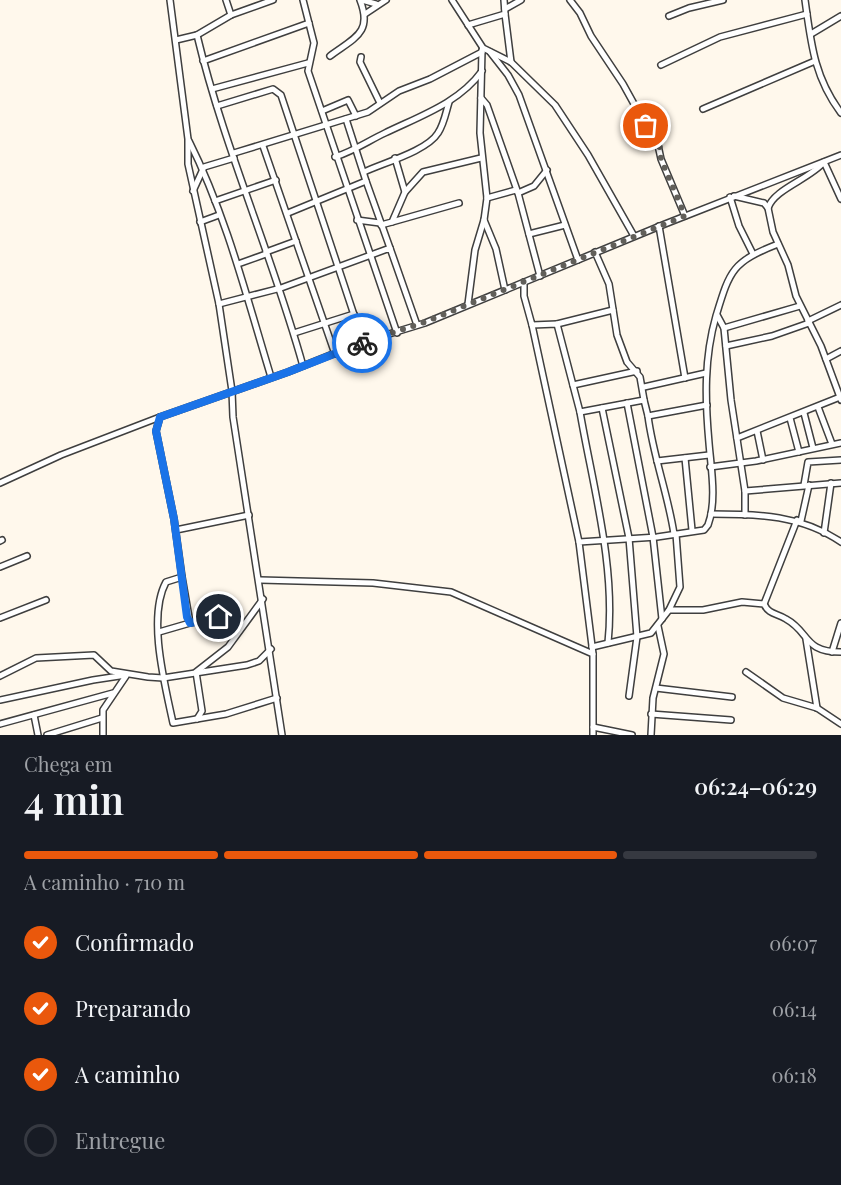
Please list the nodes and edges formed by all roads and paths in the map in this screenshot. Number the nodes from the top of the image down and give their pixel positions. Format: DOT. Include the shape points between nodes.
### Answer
graph roads {
  1 [pos="170,0"];
  2 [pos="226,0"];
  3 [pos="273,0"];
  4 [pos="303,0"];
  5 [pos="361,0"];
  6 [pos="386,0"];
  7 [pos="452,0"];
  8 [pos="504,0"];
  9 [pos="521,0"];
  10 [pos="570,0"];
  11 [pos="723,0"];
  12 [pos="805,0"];
  13 [pos="258,3"];
  14 [pos="376,4"];
  15 [pos="505,12"];
  16 [pos="365,14"];
  17 [pos="807,14"];
  18 [pos="231,15"];
  19 [pos="669,16"];
  20 [pos="841,16"];
  21 [pos="309,23"];
  22 [pos="468,25"];
  23 [pos="811,34"];
  24 [pos="197,35"];
  25 [pos="176,40"];
  26 [pos="484,50"];
  27 [pos="330,56"];
  28 [pos="361,57"];
  29 [pos="203,61"];
  30 [pos="815,61"];
  31 [pos="511,62"];
  32 [pos="308,63"];
  33 [pos="661,65"];
  34 [pos="483,70"];
  35 [pos="212,88"];
  36 [pos="481,98"];
  37 [pos="449,102"];
  38 [pos="380,104"];
  39 [pos="217,106"];
  40 [pos="703,109"];
  41 [pos="322,111"];
  42 [pos="841,113"];
  43 [pos="356,116"];
  44 [pos="346,119"];
  45 [pos="327,125"];
  46 [pos="295,136"];
  47 [pos="188,139"];
  48 [pos="263,146"];
  49 [pos="356,150"];
  50 [pos="841,155"];
  51 [pos="234,156"];
  52 [pos="335,157"];
  53 [pos="395,158"];
  54 [pos="481,158"];
  55 [pos="198,159"];
  56 [pos="824,162"];
  57 [pos="188,164"];
  58 [pos="204,167"];
  59 [pos="547,170"];
  60 [pos="364,172"];
  61 [pos="276,180"];
  62 [pos="366,181"];
  63 [pos="346,189"];
  64 [pos="243,190"];
  65 [pos="192,192"];
  66 [pos="405,192"];
  67 [pos="517,192"];
  68 [pos="731,197"];
  69 [pos="487,198"];
  70 [pos="841,199"];
  71 [pos="215,201"];
  72 [pos="316,201"];
  73 [pos="459,203"];
  74 [pos="768,208"];
  75 [pos="288,213"];
  76 [pos="219,214"];
  77 [pos="685,216"];
  78 [pos="357,220"];
  79 [pos="484,220"];
  80 [pos="200,222"];
  81 [pos="392,222"];
  82 [pos="380,224"];
  83 [pos="565,225"];
  84 [pos="659,226"];
  85 [pos="529,234"];
  86 [pos="634,236"];
  87 [pos="296,241"];
  88 [pos="778,244"];
  89 [pos="390,248"];
  90 [pos="595,252"];
  91 [pos="266,253"];
  92 [pos="753,254"];
  93 [pos="369,255"];
  94 [pos="578,260"];
  95 [pos="238,264"];
  96 [pos="338,266"];
  97 [pos="308,276"];
  98 [pos="540,276"];
  99 [pos="524,282"];
  100 [pos="280,288"];
  101 [pos="508,288"];
  102 [pos="524,296"];
  103 [pos="247,298"];
  104 [pos="219,304"];
  105 [pos="468,304"];
  106 [pos="841,305"];
  107 [pos="800,306"];
  108 [pos="613,310"];
  109 [pos="354,314"];
  110 [pos="717,315"];
  111 [pos="808,322"];
  112 [pos="324,323"];
  113 [pos="557,324"];
  114 [pos="532,325"];
  115 [pos="417,326"];
  116 [pos="724,328"];
  117 [pos="294,333"];
  118 [pos="397,333"];
  119 [pos="363,342"];
  120 [pos="726,346"];
  121 [pos="841,351"];
  122 [pos="334,354"];
  123 [pos="826,359"];
  124 [pos="303,366"];
  125 [pos="637,371"];
  126 [pos="706,373"];
  127 [pos="271,377"];
  128 [pos="684,378"];
  129 [pos="573,385"];
  130 [pos="644,387"];
  131 [pos="232,391"];
  132 [pos="840,398"];
  133 [pos="644,400"];
  134 [pos="627,403"];
  135 [pos="707,405"];
  136 [pos="818,407"];
  137 [pos="602,408"];
  138 [pos="580,412"];
  139 [pos="804,413"];
  140 [pos="648,416"];
  141 [pos="160,417"];
  142 [pos="790,418"];
  143 [pos="756,431"];
  144 [pos="737,438"];
  145 [pos="841,443"];
  146 [pos="832,444"];
  147 [pos="813,448"];
  148 [pos="799,452"];
  149 [pos="710,455"];
  150 [pos="685,458"];
  151 [pos="841,459"];
  152 [pos="763,460"];
  153 [pos="657,461"];
  154 [pos="742,463"];
  155 [pos="710,467"];
  156 [pos="0,483"];
  157 [pos="831,483"];
  158 [pos="841,483"];
  159 [pos="807,485"];
  160 [pos="745,491"];
  161 [pos="711,514"];
  162 [pos="249,515"];
  163 [pos="745,515"];
  164 [pos="799,520"];
  165 [pos="176,530"];
  166 [pos="692,530"];
  167 [pos="824,533"];
  168 [pos="675,534"];
  169 [pos="652,537"];
  170 [pos="629,538"];
  171 [pos="603,540"];
  172 [pos="579,542"];
  173 [pos="841,542"];
  174 [pos="27,556"];
  175 [pos="0,567"];
  176 [pos="182,577"];
  177 [pos="260,580"];
  178 [pos="263,599"];
  179 [pos="46,600"];
  180 [pos="764,604"];
  181 [pos="669,610"];
  182 [pos="219,617"];
  183 [pos="0,618"];
  184 [pos="662,619"];
  185 [pos="190,623"];
  186 [pos="841,623"];
  187 [pos="658,626"];
  188 [pos="159,632"];
  189 [pos="637,637"];
  190 [pos="806,639"];
  191 [pos="608,643"];
  192 [pos="592,646"];
  193 [pos="271,649"];
  194 [pos="832,652"];
  195 [pos="841,652"];
  196 [pos="593,654"];
  197 [pos="196,672"];
  198 [pos="746,672"];
  199 [pos="128,674"];
  200 [pos="0,676"];
  201 [pos="163,678"];
  202 [pos="656,688"];
  203 [pos="114,693"];
  204 [pos="629,696"];
  205 [pos="277,698"];
  206 [pos="732,698"];
  207 [pos="0,700"];
  208 [pos="818,708"];
  209 [pos="651,714"];
  210 [pos="34,715"];
  211 [pos="102,718"];
  212 [pos="197,719"];
  213 [pos="731,720"];
  214 [pos="0,724"];
  215 [pos="841,724"];
  216 [pos="593,728"];
  217 [pos="38,735"];
  218 [pos="47,735"];
  219 [pos="103,735"];
  220 [pos="282,735"];
  221 [pos="593,735"];
  222 [pos="632,735"];
  223 [pos="651,735"];
  1 -- 25 [label="street"];
  2 -- 18 [label="street"];
  3 -- 13 [label="street"];
  4 -- 21 [label="street"];
  5 -- 14 [label="street"];
  5 -- 16 [label="street"];
  6 -- 14 [label="street"];
  7 -- 22 [label="street"];
  8 -- 15 [label="street"];
  9 -- 15 [label="street"];
  10 -- 77 [label="street" via="656,136 661,159"];
  11 -- 19 [label="street"];
  12 -- 17 [label="street"];
  13 -- 18 [label="street"];
  14 -- 16 [label="street"];
  15 -- 22 [label="street"];
  15 -- 31 [label="street"];
  16 -- 27 [label="street" via="361,32"];
  17 -- 23 [label="street"];
  17 -- 33 [label="street" via="725,35"];
  18 -- 24 [label="street"];
  20 -- 23 [label="street"];
  21 -- 29 [label="street"];
  21 -- 32 [label="street" via="314,48"];
  22 -- 26 [label="street"];
  23 -- 30 [label="street"];
  24 -- 25 [label="street"];
  24 -- 29 [label="street"];
  25 -- 47 [label="street"];
  26 -- 31 [label="street"];
  26 -- 34 [label="street"];
  26 -- 38 [label="street"];
  26 -- 59 [label="street" via="515,87"];
  28 -- 38 [label="street"];
  29 -- 35 [label="street"];
  30 -- 40 [label="street"];
  30 -- 42 [label="street" via="822,84"];
  31 -- 86 [label="street" via="555,105"];
  32 -- 35 [label="street"];
  32 -- 41 [label="street"];
  34 -- 36 [label="street"];
  34 -- 37 [label="street"];
  35 -- 39 [label="street"];
  36 -- 54 [label="street"];
  36 -- 67 [label="street" via="487,105"];
  37 -- 49 [label="street"];
  37 -- 53 [label="street" via="434,140"];
  38 -- 43 [label="street"];
  39 -- 46 [label="street" via="277,90"];
  39 -- 51 [label="street"];
  41 -- 43 [label="street" via="348,100"];
  41 -- 45 [label="street"];
  43 -- 44 [label="street"];
  44 -- 45 [label="street"];
  44 -- 49 [label="street"];
  45 -- 46 [label="street"];
  45 -- 52 [label="street"];
  46 -- 48 [label="street"];
  46 -- 72 [label="street"];
  47 -- 55 [label="street"];
  47 -- 57 [label="street"];
  48 -- 51 [label="street"];
  48 -- 61 [label="street"];
  49 -- 52 [label="street"];
  49 -- 60 [label="street"];
  50 -- 56 [label="street"];
  51 -- 58 [label="street"];
  51 -- 64 [label="street"];
  52 -- 63 [label="street"];
  53 -- 60 [label="street"];
  53 -- 66 [label="street"];
  54 -- 66 [label="street" via="423,172"];
  54 -- 69 [label="street"];
  55 -- 57 [label="street"];
  55 -- 58 [label="street"];
  56 -- 68 [label="street"];
  56 -- 70 [label="street"];
  56 -- 74 [label="street" via="775,197"];
  57 -- 65 [label="street"];
  58 -- 65 [label="street"];
  58 -- 71 [label="street"];
  59 -- 67 [label="street" via="534,186"];
  59 -- 83 [label="street"];
  60 -- 62 [label="street"];
  61 -- 64 [label="street"];
  61 -- 75 [label="street"];
  62 -- 63 [label="street"];
  62 -- 82 [label="street"];
  63 -- 72 [label="street"];
  63 -- 78 [label="street"];
  64 -- 71 [label="street"];
  64 -- 91 [label="street"];
  65 -- 80 [label="street"];
  66 -- 81 [label="street"];
  67 -- 69 [label="street"];
  67 -- 85 [label="street"];
  68 -- 74 [label="street" via="764,203"];
  68 -- 77 [label="street"];
  68 -- 92 [label="street"];
  69 -- 79 [label="street"];
  71 -- 76 [label="street"];
  72 -- 75 [label="street"];
  72 -- 96 [label="street"];
  73 -- 81 [label="street"];
  74 -- 88 [label="street"];
  75 -- 87 [label="street"];
  76 -- 80 [label="street"];
  76 -- 95 [label="street"];
  77 -- 84 [label="street"];
  78 -- 82 [label="street"];
  78 -- 93 [label="street"];
  79 -- 101 [label="street"];
  79 -- 105 [label="street" via="475,250"];
  80 -- 104 [label="street"];
  81 -- 82 [label="street"];
  82 -- 89 [label="street"];
  83 -- 85 [label="street"];
  83 -- 94 [label="street"];
  84 -- 86 [label="street"];
  84 -- 128 [label="street"];
  85 -- 98 [label="street"];
  86 -- 90 [label="street"];
  87 -- 91 [label="street"];
  87 -- 97 [label="street"];
  88 -- 92 [label="street"];
  88 -- 107 [label="street"];
  89 -- 93 [label="street"];
  89 -- 115 [label="street"];
  90 -- 94 [label="street"];
  90 -- 108 [label="street" via="608,279"];
  91 -- 95 [label="street"];
  91 -- 100 [label="street"];
  92 -- 110 [label="street" via="730,274"];
  93 -- 96 [label="street"];
  93 -- 118 [label="street"];
  94 -- 98 [label="street"];
  95 -- 103 [label="street"];
  96 -- 97 [label="street"];
  96 -- 109 [label="street"];
  97 -- 100 [label="street"];
  97 -- 112 [label="street"];
  98 -- 99 [label="street"];
  99 -- 101 [label="street"];
  99 -- 102 [label="street"];
  100 -- 103 [label="street"];
  100 -- 117 [label="street"];
  101 -- 102 [label="street"];
  101 -- 105 [label="street"];
  102 -- 114 [label="street"];
  103 -- 104 [label="street"];
  103 -- 127 [label="street"];
  104 -- 131 [label="street"];
  105 -- 115 [label="street"];
  106 -- 111 [label="street"];
  107 -- 111 [label="street"];
  107 -- 116 [label="street"];
  108 -- 113 [label="street"];
  108 -- 125 [label="street" via="619,342 627,362"];
  109 -- 112 [label="street"];
  109 -- 119 [label="street"];
  110 -- 116 [label="street"];
  110 -- 126 [label="street" via="709,341"];
  111 -- 120 [label="street" via="772,336"];
  111 -- 123 [label="street"];
  112 -- 117 [label="street"];
  112 -- 122 [label="street"];
  113 -- 114 [label="street"];
  113 -- 129 [label="street"];
  114 -- 172 [label="street"];
  115 -- 118 [label="street"];
  116 -- 120 [label="street"];
  117 -- 124 [label="street"];
  118 -- 119 [label="street"];
  119 -- 122 [label="street"];
  120 -- 144 [label="street"];
  121 -- 123 [label="street"];
  122 -- 124 [label="street"];
  123 -- 132 [label="street"];
  124 -- 127 [label="street"];
  125 -- 129 [label="street"];
  125 -- 130 [label="street"];
  126 -- 128 [label="street"];
  126 -- 135 [label="street"];
  127 -- 131 [label="street"];
  128 -- 130 [label="street"];
  129 -- 138 [label="street"];
  130 -- 133 [label="street"];
  131 -- 141 [label="street"];
  131 -- 162 [label="street"];
  132 -- 136 [label="street"];
  133 -- 134 [label="street"];
  133 -- 140 [label="street"];
  134 -- 137 [label="street"];
  134 -- 169 [label="street"];
  135 -- 140 [label="street"];
  135 -- 149 [label="street"];
  136 -- 139 [label="street"];
  136 -- 146 [label="street"];
  137 -- 138 [label="street"];
  137 -- 170 [label="street"];
  138 -- 171 [label="street"];
  139 -- 142 [label="street"];
  139 -- 147 [label="street"];
  140 -- 153 [label="street"];
  141 -- 156 [label="street"];
  141 -- 165 [label="street" via="156,431"];
  142 -- 143 [label="street"];
  142 -- 148 [label="street"];
  143 -- 144 [label="street"];
  143 -- 152 [label="street"];
  144 -- 154 [label="street"];
  145 -- 146 [label="street"];
  146 -- 147 [label="street"];
  147 -- 148 [label="street"];
  148 -- 152 [label="street"];
  149 -- 150 [label="street"];
  149 -- 155 [label="street"];
  150 -- 153 [label="street"];
  150 -- 166 [label="street"];
  151 -- 159 [label="street" via="808,462"];
  152 -- 154 [label="street"];
  153 -- 168 [label="street"];
  154 -- 155 [label="street"];
  154 -- 160 [label="street"];
  155 -- 161 [label="street"];
  157 -- 158 [label="street"];
  157 -- 159 [label="street"];
  157 -- 167 [label="street"];
  159 -- 160 [label="street"];
  159 -- 164 [label="street"];
  160 -- 163 [label="street"];
  161 -- 163 [label="street"];
  161 -- 166 [label="street" via="707,528"];
  162 -- 165 [label="street"];
  162 -- 177 [label="street"];
  163 -- 164 [label="street" via="769,514"];
  164 -- 167 [label="street"];
  164 -- 180 [label="street"];
  165 -- 176 [label="street"];
  166 -- 168 [label="street"];
  167 -- 173 [label="street"];
  168 -- 169 [label="street"];
  168 -- 181 [label="street" via="680,587"];
  169 -- 170 [label="street"];
  169 -- 184 [label="street"];
  170 -- 171 [label="street"];
  170 -- 189 [label="street"];
  171 -- 172 [label="street"];
  171 -- 191 [label="street" via="610,604"];
  172 -- 192 [label="street"];
  174 -- 175 [label="street"];
  176 -- 185 [label="street"];
  176 -- 188 [label="street" via="170,579 164,587 159,602"];
  177 -- 178 [label="street"];
  177 -- 196 [label="street" via="374,583 451,592"];
  178 -- 193 [label="street"];
  178 -- 197 [label="street" via="228,647"];
  179 -- 183 [label="street"];
  180 -- 181 [label="street" via="742,602 703,610"];
  180 -- 190 [label="street" via="770,613 789,620"];
  181 -- 184 [label="street"];
  182 -- 185 [label="street"];
  184 -- 187 [label="street"];
  185 -- 188 [label="street"];
  186 -- 194 [label="street"];
  187 -- 189 [label="street"];
  187 -- 202 [label="street" via="664,654"];
  188 -- 201 [label="street"];
  189 -- 191 [label="street"];
  189 -- 204 [label="street"];
  190 -- 194 [label="street" via="817,648"];
  190 -- 208 [label="street"];
  191 -- 192 [label="street"];
  192 -- 196 [label="street"];
  193 -- 197 [label="street" via="259,661"];
  193 -- 205 [label="street"];
  194 -- 195 [label="street"];
  196 -- 216 [label="street"];
  197 -- 201 [label="street"];
  197 -- 212 [label="street" via="202,711"];
  198 -- 208 [label="street" via="783,698"];
  199 -- 200 [label="street" via="106,669 94,655 36,658"];
  199 -- 201 [label="street"];
  199 -- 203 [label="street"];
  199 -- 207 [label="street"];
  201 -- 212 [label="street" via="173,723"];
  202 -- 206 [label="street"];
  202 -- 209 [label="street"];
  203 -- 210 [label="street"];
  203 -- 211 [label="street"];
  205 -- 212 [label="street"];
  205 -- 220 [label="street"];
  208 -- 215 [label="street"];
  209 -- 213 [label="street"];
  209 -- 223 [label="street"];
  210 -- 214 [label="street"];
  210 -- 217 [label="street"];
  211 -- 218 [label="street"];
  211 -- 219 [label="street"];
  216 -- 221 [label="street"];
  216 -- 222 [label="street"];
}
